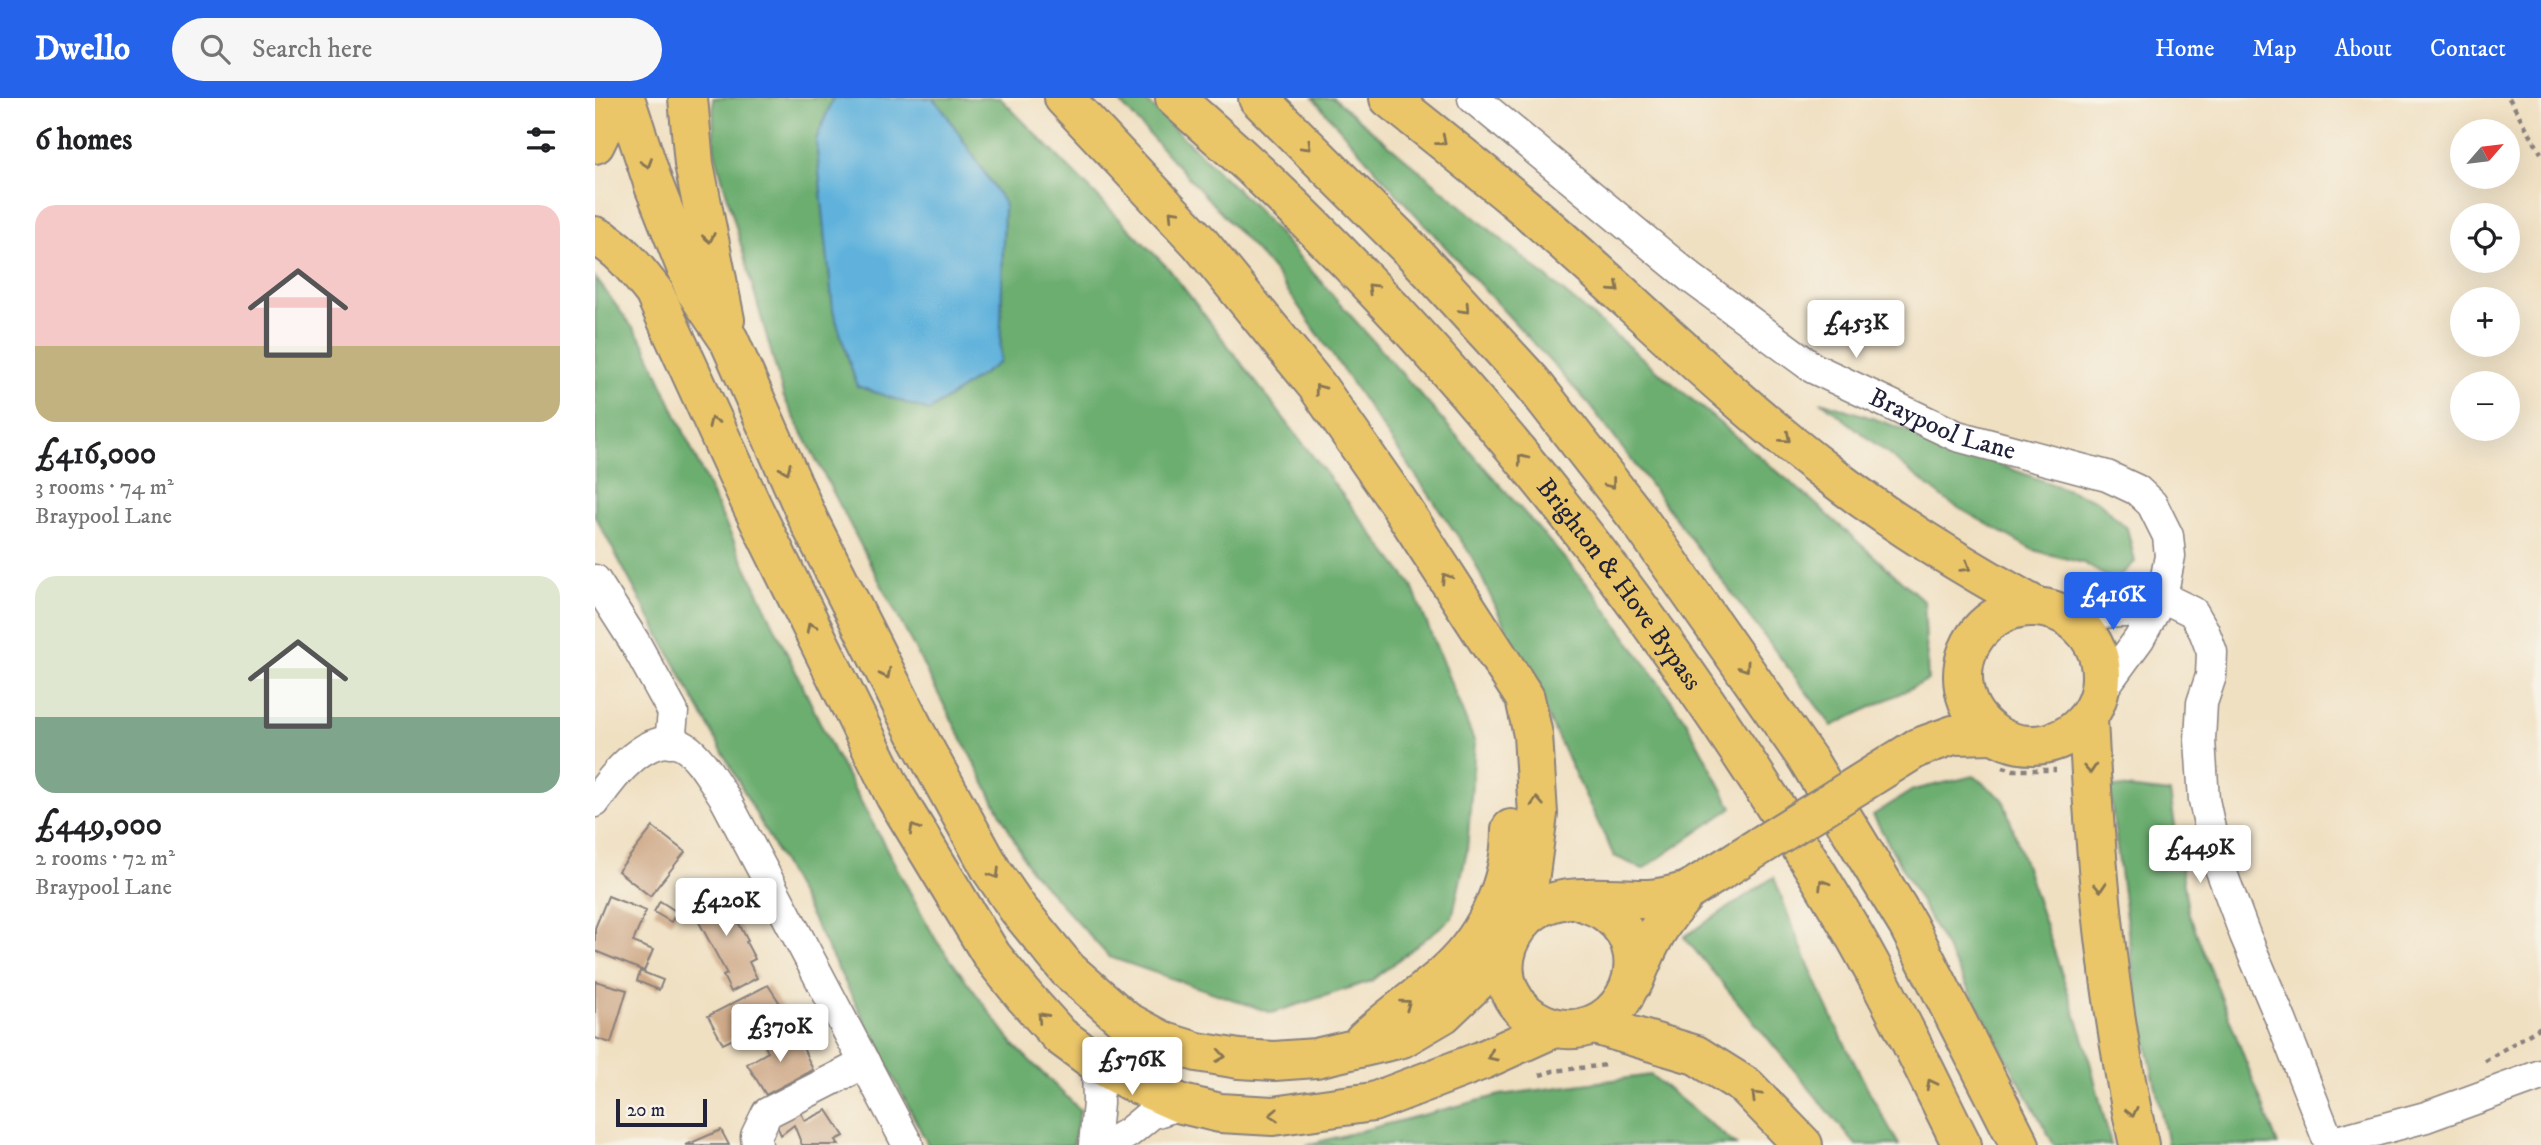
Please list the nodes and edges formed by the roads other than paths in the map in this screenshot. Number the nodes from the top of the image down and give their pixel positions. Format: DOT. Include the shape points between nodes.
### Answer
graph roads {
  1 [pos="612,98"];
  2 [pos="625,98"];
  3 [pos="688,98"];
  4 [pos="1064,98"];
  5 [pos="1175,98"];
  6 [pos="1258,98"];
  7 [pos="1389,98"];
  8 [pos="1473,98"];
  9 [pos="595,144"];
  10 [pos="595,236"];
  11 [pos="729,340"];
  12 [pos="595,580"];
  13 [pos="2162,597"];
  14 [pos="2049,610"];
  15 [pos="1483,635"];
  16 [pos="1964,689"];
  17 [pos="2094,705"];
  18 [pos="1994,734"];
  19 [pos="670,743"];
  20 [pos="1917,748"];
  21 [pos="595,802"];
  22 [pos="1688,891"];
  23 [pos="1574,899"];
  24 [pos="1524,919"];
  25 [pos="1505,955"];
  26 [pos="1631,988"];
  27 [pos="1595,1024"];
  28 [pos="1554,1028"];
  29 [pos="1355,1048"];
  30 [pos="865,1063"];
  31 [pos="1097,1063"];
  32 [pos="2541,1075"];
  33 [pos="1182,1104"];
  34 [pos="2330,1144"];
  35 [pos="757,1145"];
  36 [pos="908,1145"];
  37 [pos="1094,1145"];
  38 [pos="1107,1145"];
  39 [pos="1803,1145"];
  40 [pos="1962,1145"];
  41 [pos="2020,1145"];
  42 [pos="2139,1145"];
  1 -- 9 [label="highway"];
  2 -- 11 [label="highway, one-way" via="695,290"];
  3 -- 11 [label="highway, one-way" via="694,164"];
  15 -- 4 [label="highway, one-way" via="1317,386 1200,243"];
  40 -- 5 [label="highway, Brighton & Hove Bypass, one-way" via="1847,924 1746,759 1636,603 1507,439 1389,306 1259,174"];
  6 -- 41 [label="highway, Brighton & Hove Bypass, one-way" via="1413,252 1531,382 1640,521 1808,760 1908,925"];
  7 -- 14 [label="highway, one-way" via="1518,201 1824,470 1977,574"];
  8 -- 13 [label="street, Braypool Lane" via="1691,278 1813,368 1957,436 2107,476 2137,490 2152,504 2168,537 2170,556"];
  31 -- 10 [label="highway, one-way" via="1060,1036 1025,997 992,956 949,887 865,736 654,292 632,265"];
  11 -- 29 [label="highway, one-way" via="809,521 917,735 992,871 1067,970 1126,1021 1165,1042 1197,1052 1274,1061 1316,1058"];
  12 -- 19 [label="street" via="673,712"];
  13 -- 14 [label="street" via="2125,612"];
  13 -- 17 [label="street, Braypool Lane"];
  13 -- 34 [label="street" via="2193,612 2211,652 2200,740 2204,800 2217,857"];
  14 -- 16 [label="highway" via="2014,608 1979,631 1968,648"];
  14 -- 17 [label="highway" via="2082,627 2095,646 2102,668"];
  24 -- 15 [label="highway, one-way" via="1538,814 1533,735 1525,698"];
  29 -- 15 [label="highway, one-way" via="1472,946 1491,914 1503,880 1511,837 1511,744 1505,703"];
  16 -- 18 [label="highway" via="1980,722"];
  16 -- 20 [label="highway"];
  17 -- 18 [label="highway" via="2072,733 2054,743 2023,745"];
  17 -- 42 [label="highway, one-way" via="2104,942 2122,1069"];
  18 -- 20 [label="highway" via="1953,734"];
  19 -- 21 [label="street" via="651,744 636,755 611,778"];
  19 -- 30 [label="street" via="684,747 723,795"];
  20 -- 22 [label="highway, bridge"];
  22 -- 23 [label="highway" via="1662,898"];
  22 -- 26 [label="highway" via="1651,939"];
  23 -- 24 [label="highway" via="1539,908"];
  23 -- 26 [label="highway" via="1609,914 1621,927 1633,960"];
  24 -- 25 [label="highway"];
  25 -- 28 [label="highway" via="1510,993 1536,1021"];
  25 -- 29 [label="highway" via="1443,1014 1402,1038"];
  26 -- 27 [label="highway" via="1612,1013"];
  27 -- 28 [label="highway" via="1575,1030"];
  39 -- 27 [label="highway, one-way" via="1747,1087 1696,1055"];
  28 -- 33 [label="highway, one-way" via="1373,1102 1273,1116 1220,1113"];
  30 -- 35 [label="street" via="767,1113 756,1136"];
  30 -- 36 [label="street"];
  31 -- 33 [label="highway"];
  31 -- 37 [label="street"];
  32 -- 34 [label="street" via="2426,1117"];
  33 -- 38 [label="street" via="1151,1114"];
}
